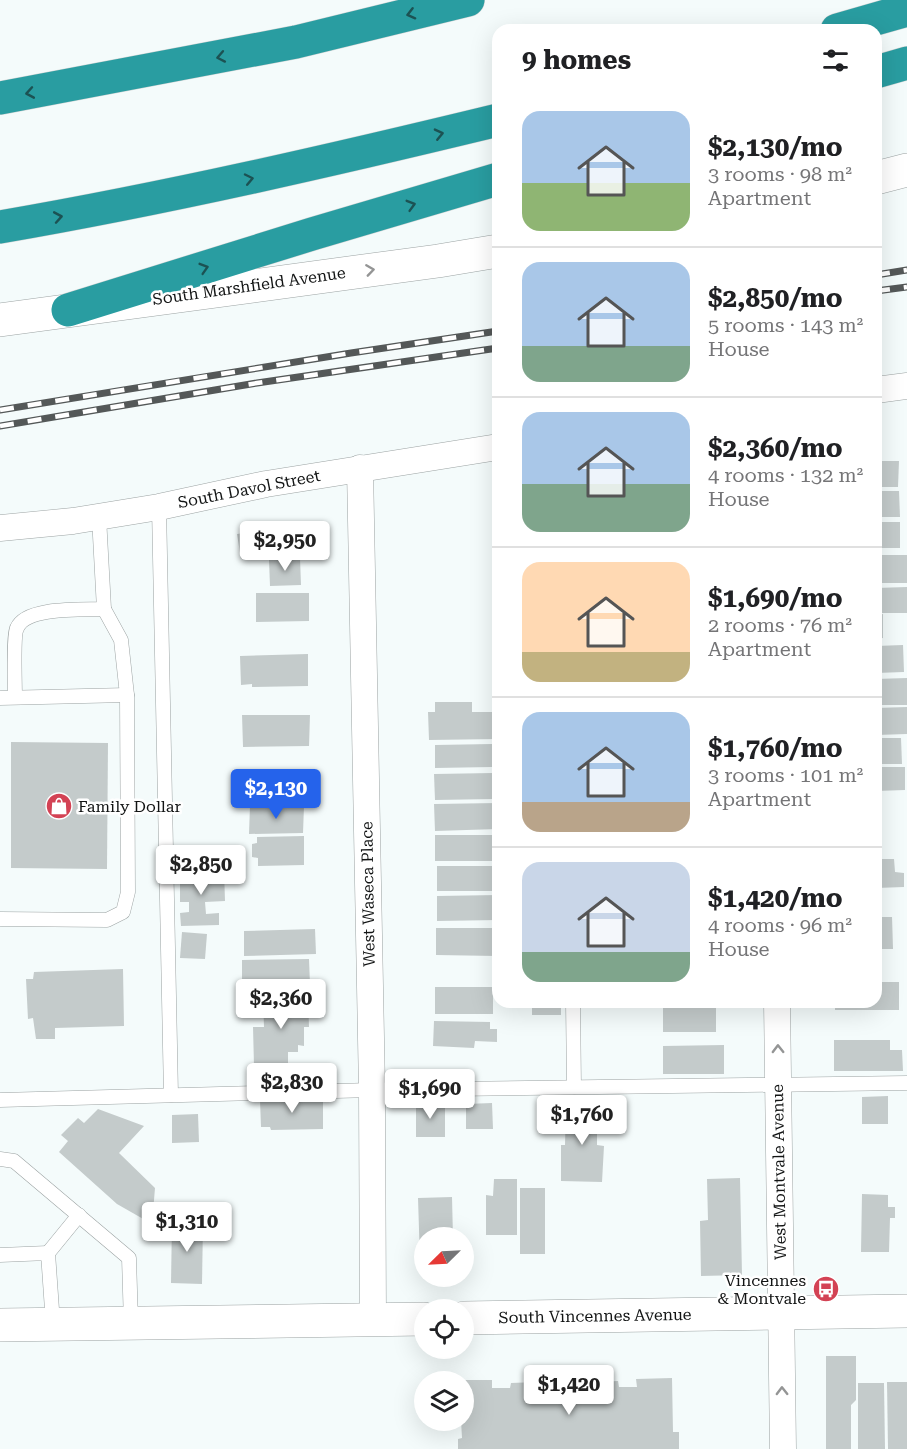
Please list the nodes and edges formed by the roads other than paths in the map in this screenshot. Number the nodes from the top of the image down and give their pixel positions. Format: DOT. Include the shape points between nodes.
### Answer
graph roads {
  1 [pos="468,0"];
  2 [pos="907,10"];
  3 [pos="858,24"];
  4 [pos="907,63"];
  5 [pos="882,70"];
  6 [pos="0,98"];
  7 [pos="492,121"];
  8 [pos="907,170"];
  9 [pos="882,176"];
  10 [pos="492,181"];
  11 [pos="0,227"];
  12 [pos="492,252"];
  13 [pos="68,310"];
  14 [pos="0,320"];
  15 [pos="907,386"];
  16 [pos="882,389"];
  17 [pos="492,448"];
  18 [pos="360,468"];
  19 [pos="159,507"];
  20 [pos="99,517"];
  21 [pos="0,528"];
  22 [pos="104,609"];
  23 [pos="127,695"];
  24 [pos="0,698"];
  25 [pos="15,698"];
  26 [pos="0,919"];
  27 [pos="573,1008"];
  28 [pos="777,1008"];
  29 [pos="907,1083"];
  30 [pos="778,1085"];
  31 [pos="574,1087"];
  32 [pos="372,1090"];
  33 [pos="171,1095"];
  34 [pos="0,1100"];
  35 [pos="0,1159"];
  36 [pos="78,1215"];
  37 [pos="48,1253"];
  38 [pos="0,1255"];
  39 [pos="907,1311"];
  40 [pos="782,1313"];
  41 [pos="474,1318"];
  42 [pos="373,1319"];
  43 [pos="414,1319"];
  44 [pos="131,1323"];
  45 [pos="53,1324"];
  46 [pos="0,1325"];
  47 [pos="783,1449"];
  1 -- 6 [label="highway, one-way" via="296,42"];
  2 -- 3 [label="highway"];
  4 -- 5 [label="highway"];
  11 -- 7 [label="highway, one-way" via="249,179"];
  8 -- 9 [label="main road"];
  13 -- 10 [label="highway, one-way"];
  13 -- 12 [label="main road, South Marshfield Avenue, one-way"];
  13 -- 14 [label="main road, South Marshfield Avenue"];
  15 -- 16 [label="street"];
  17 -- 18 [label="street, South Davol Street"];
  18 -- 19 [label="street, South Davol Street"];
  18 -- 32 [label="street, West Waseca Place"];
  19 -- 20 [label="street, South Davol Street"];
  19 -- 33 [label="lane"];
  20 -- 21 [label="street, South Davol Street"];
  20 -- 22 [label="lane"];
  22 -- 23 [label="lane" via="121,640"];
  22 -- 25 [label="lane" via="36,613 24,619 16,628"];
  23 -- 25 [label="lane"];
  23 -- 26 [label="lane" via="128,892 123,912 107,920"];
  24 -- 25 [label="lane"];
  27 -- 31 [label="lane"];
  30 -- 28 [label="street, West Montvale Avenue, one-way"];
  29 -- 30 [label="lane"];
  30 -- 31 [label="lane"];
  30 -- 40 [label="street, West Montvale Avenue"];
  31 -- 32 [label="lane"];
  32 -- 33 [label="lane"];
  32 -- 42 [label="street, West Waseca Place"];
  33 -- 34 [label="lane"];
  35 -- 36 [label="lane" via="14,1161"];
  36 -- 37 [label="lane"];
  36 -- 44 [label="lane" via="129,1258"];
  37 -- 38 [label="lane"];
  37 -- 45 [label="lane"];
  39 -- 40 [label="main road, South Vincennes Avenue"];
  40 -- 41 [label="main road, South Vincennes Avenue"];
  47 -- 40 [label="street, West Montvale Avenue, one-way"];
  42 -- 43 [label="main road"];
  42 -- 44 [label="main road"];
  44 -- 45 [label="main road"];
  45 -- 46 [label="main road"];
}
